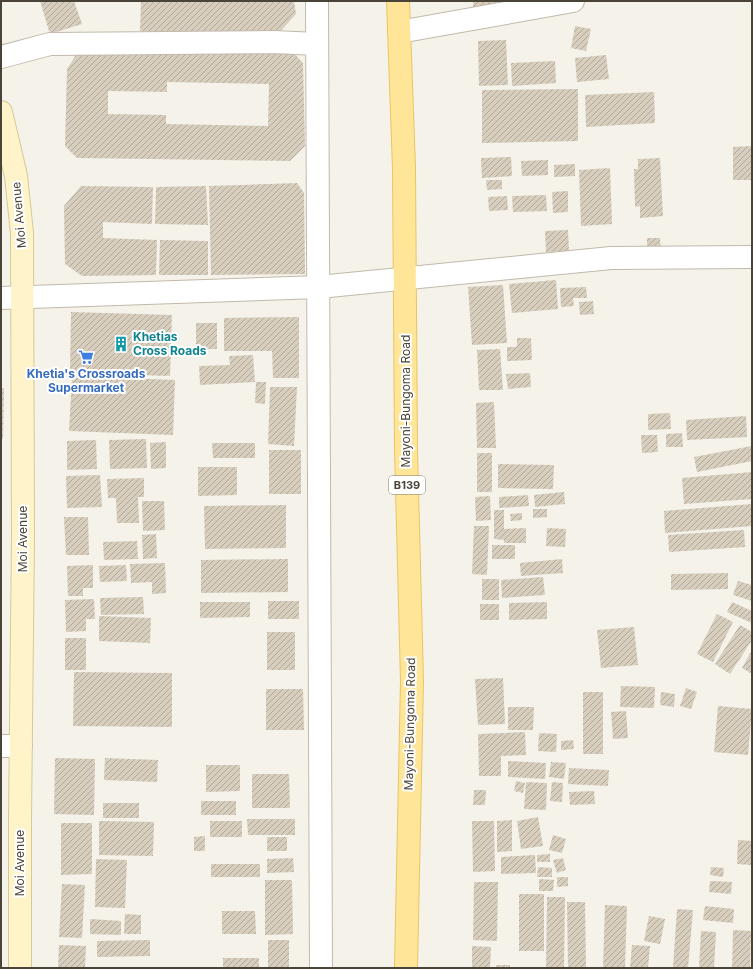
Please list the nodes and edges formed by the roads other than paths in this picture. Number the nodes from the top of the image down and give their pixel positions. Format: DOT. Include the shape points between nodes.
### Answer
graph roads {
  1 [pos="317,1"];
  2 [pos="398,1"];
  3 [pos="573,1"];
  4 [pos="399,32"];
  5 [pos="317,44"];
  6 [pos="1,57"];
  7 [pos="1,112"];
  8 [pos="752,257"];
  9 [pos="405,278"];
  10 [pos="318,287"];
  11 [pos="23,297"];
  12 [pos="1,298"];
  13 [pos="11,746"];
  14 [pos="20,968"];
  15 [pos="321,968"];
  16 [pos="406,968"];
  1 -- 5 [label="street"];
  2 -- 4 [label="main road, Mayoni-Bungoma Road / B139"];
  3 -- 4 [label="street"];
  4 -- 9 [label="main road, Mayoni-Bungoma Road / B139"];
  5 -- 6 [label="street" via="50,44"];
  5 -- 10 [label="street"];
  7 -- 11 [label="street, Moi Avenue" via="16,176 22,233"];
  8 -- 9 [label="street" via="611,258"];
  9 -- 10 [label="street"];
  9 -- 16 [label="main road, Mayoni-Bungoma Road / B139" via="412,681"];
  10 -- 11 [label="street"];
  10 -- 15 [label="street"];
  11 -- 12 [label="street"];
  11 -- 13 [label="street, Moi Avenue" via="24,536"];
  13 -- 14 [label="street, Moi Avenue"];
}
